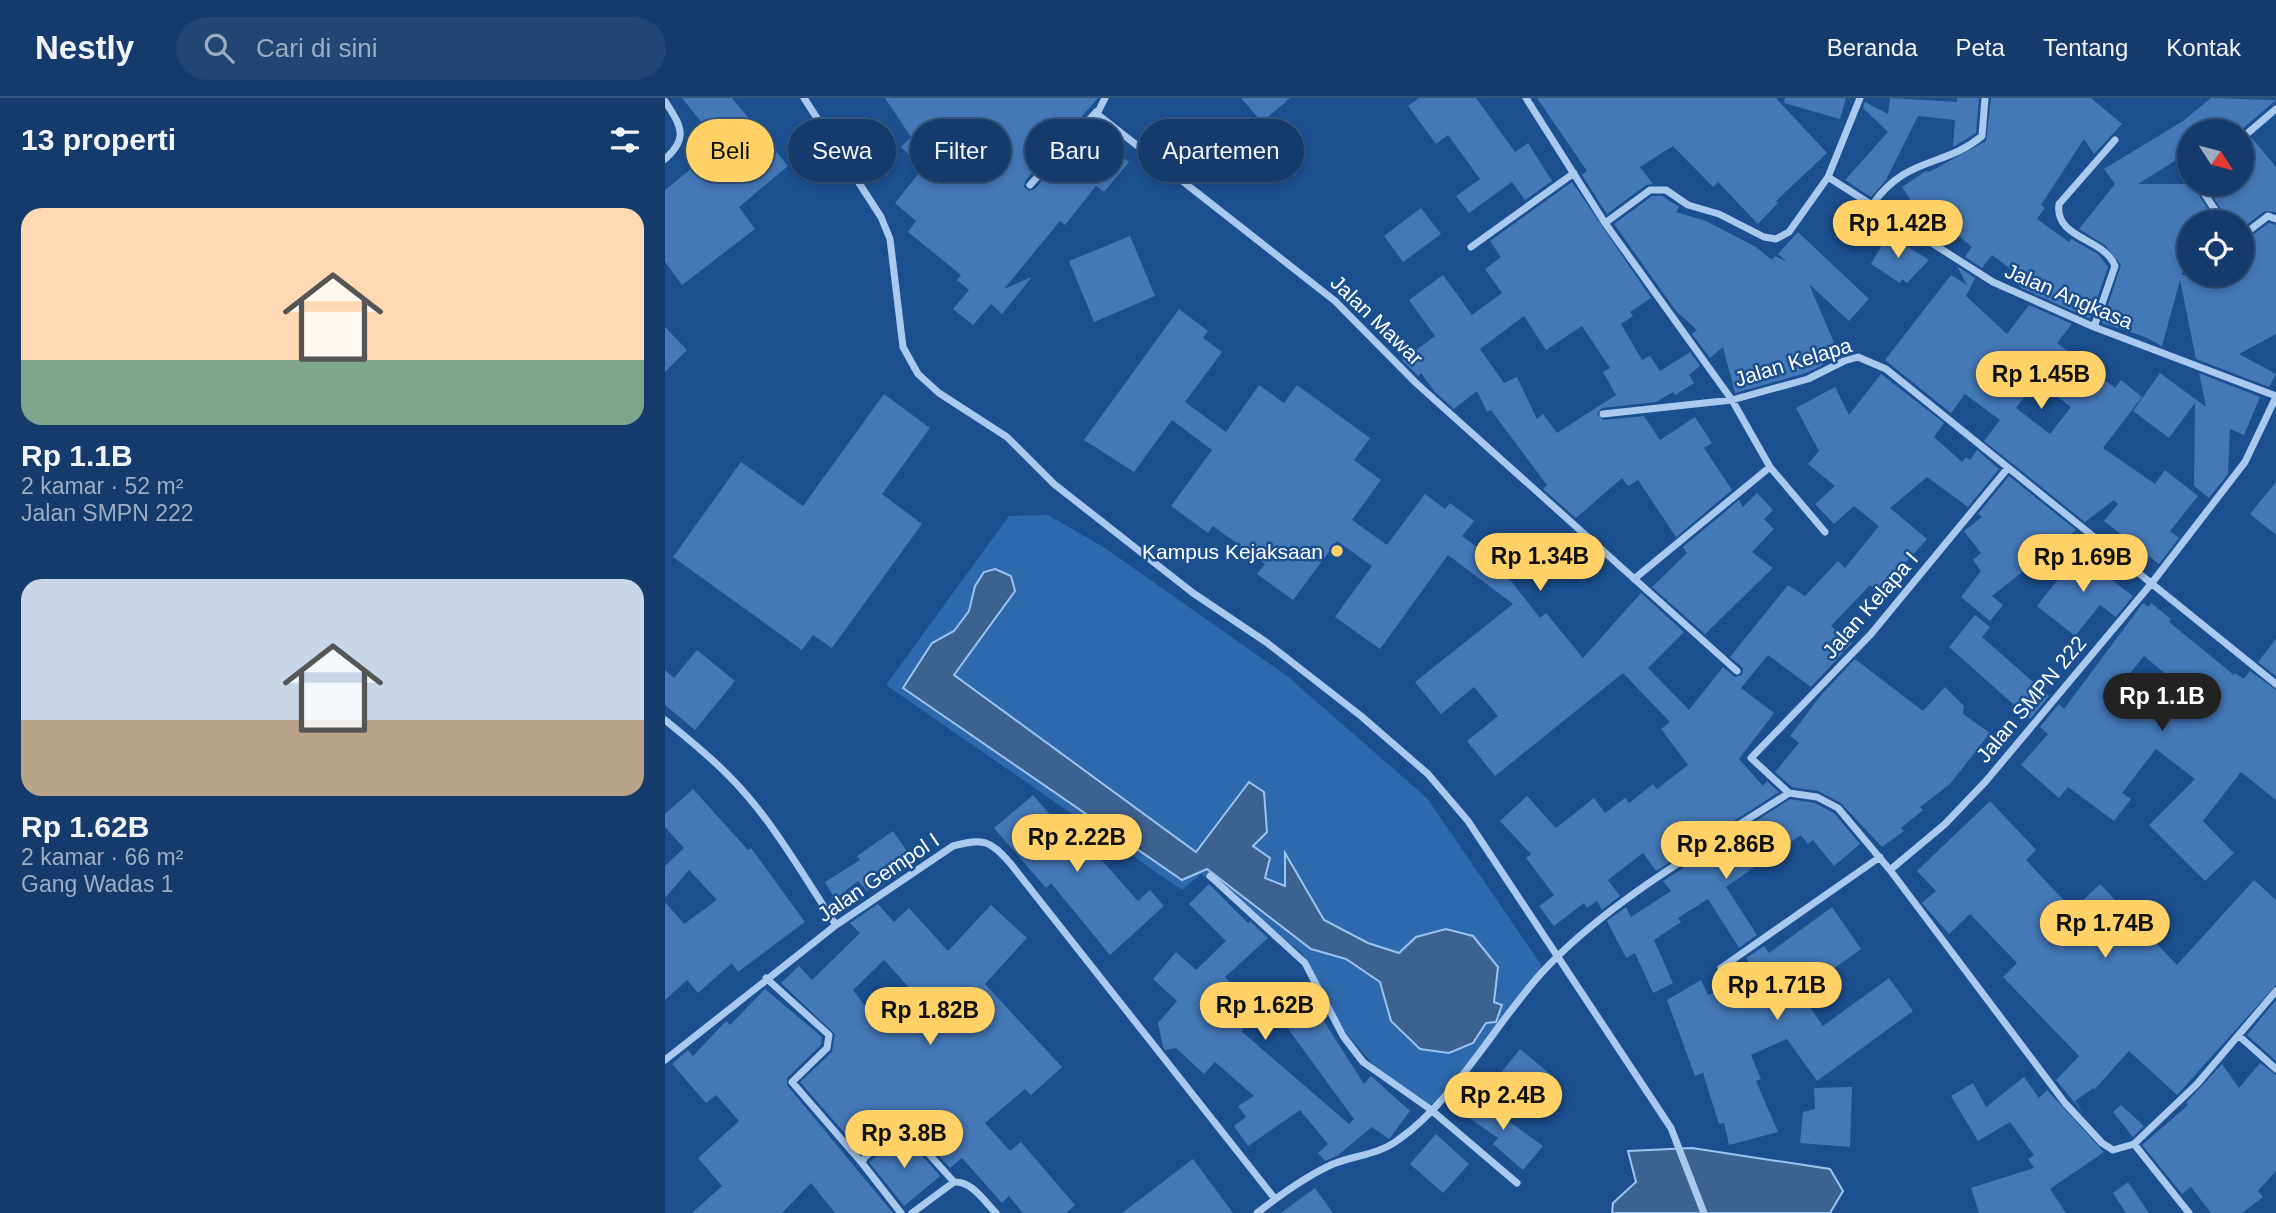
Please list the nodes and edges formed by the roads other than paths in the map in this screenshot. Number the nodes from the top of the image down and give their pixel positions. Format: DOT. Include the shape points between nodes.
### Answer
graph roads {
  1 [pos="804,98"];
  2 [pos="1105,98"];
  3 [pos="1526,98"];
  4 [pos="1860,98"];
  5 [pos="1985,98"];
  6 [pos="665,101"];
  7 [pos="2276,109"];
  8 [pos="1096,112"];
  9 [pos="2254,128"];
  10 [pos="2115,140"];
  11 [pos="665,159"];
  12 [pos="1574,173"];
  13 [pos="1828,177"];
  14 [pos="1030,185"];
  15 [pos="1872,205"];
  16 [pos="2276,219"];
  17 [pos="1605,223"];
  18 [pos="2254,226"];
  19 [pos="1471,247"];
  20 [pos="2094,327"];
  21 [pos="2276,397"];
  22 [pos="1732,400"];
  23 [pos="1603,414"];
  24 [pos="1770,467"];
  25 [pos="2007,469"];
  26 [pos="1825,531"];
  27 [pos="1634,579"];
  28 [pos="2151,584"];
  29 [pos="1737,671"];
  30 [pos="2276,684"];
  31 [pos="665,720"];
  32 [pos="1789,793"];
  33 [pos="1880,857"];
  34 [pos="1890,870"];
  35 [pos="1210,876"];
  36 [pos="837,925"];
  37 [pos="1721,968"];
  38 [pos="765,978"];
  39 [pos="2276,990"];
  40 [pos="2239,1036"];
  41 [pos="665,1060"];
  42 [pos="2276,1069"];
  43 [pos="1430,1109"];
  44 [pos="2134,1144"];
  45 [pos="862,1163"];
  46 [pos="954,1182"];
  47 [pos="1517,1183"];
  48 [pos="1275,1199"];
  49 [pos="901,1213"];
  50 [pos="912,1213"];
  51 [pos="996,1213"];
  52 [pos="1257,1213"];
  53 [pos="1704,1213"];
  54 [pos="2189,1213"];
  1 -- 53 [label="street" via="881,217 890,239 903,347 918,374 1007,438 1054,484 1193,593 1266,642 1428,774 1468,821 1671,1128"];
  2 -- 8 [label="street"];
  3 -- 12 [label="street, Jalan Kelapa"];
  4 -- 13 [label="street"];
  5 -- 15 [label="street" via="1982,136 1907,170 1883,189"];
  6 -- 11 [label="street" via="680,124 681,135 677,149"];
  7 -- 9 [label="street"];
  8 -- 14 [label="street"];
  8 -- 27 [label="street, Jalan Mawar" via="1335,301 1416,383"];
  10 -- 20 [label="street" via="2059,204 2057,214 2062,224 2106,254 2115,266"];
  12 -- 17 [label="street, Jalan Kelapa"];
  12 -- 19 [label="street"];
  13 -- 15 [label="street, Jalan Angkasa"];
  13 -- 17 [label="street" via="1789,232 1776,239 1688,205 1658,188"];
  15 -- 20 [label="street, Jalan Angkasa" via="1993,282"];
  16 -- 18 [label="street" via="2267,216"];
  17 -- 22 [label="street, Jalan Kelapa"];
  20 -- 21 [label="street, Jalan Angkasa"];
  21 -- 28 [label="street, Jalan SMPN 222" via="2245,462"];
  22 -- 23 [label="street"];
  22 -- 24 [label="street"];
  22 -- 25 [label="street, Jalan Kelapa" via="1808,379 1844,361 1870,359"];
  24 -- 26 [label="street"];
  24 -- 27 [label="street"];
  25 -- 28 [label="street, Jalan Kelapa"];
  25 -- 32 [label="street, Jalan Kelapa I" via="1871,634 1751,758"];
  27 -- 29 [label="street, Jalan Mawar"];
  28 -- 30 [label="street, Jalan Kelapa"];
  28 -- 34 [label="street, Jalan SMPN 222" via="1986,781 1945,824"];
  31 -- 36 [label="street" via="745,794"];
  32 -- 33 [label="street" via="1829,802"];
  32 -- 43 [label="street" via="1646,886 1566,948"];
  33 -- 34 [label="street"];
  33 -- 37 [label="street"];
  34 -- 44 [label="street" via="2065,1103 2113,1150"];
  35 -- 43 [label="street" via="1305,963 1343,1036 1363,1062"];
  36 -- 38 [label="street, Jalan Gempol I"];
  36 -- 48 [label="street, Jalan Gempol I" via="953,846 975,841 994,845"];
  38 -- 41 [label="street, Jalan Gempol I"];
  38 -- 45 [label="street" via="829,1035 827,1048 792,1082"];
  39 -- 40 [label="street"];
  40 -- 42 [label="street"];
  40 -- 44 [label="street"];
  43 -- 47 [label="street"];
  43 -- 48 [label="street" via="1398,1140 1367,1156 1335,1164"];
  44 -- 54 [label="street"];
  45 -- 46 [label="street" via="903,1128"];
  45 -- 49 [label="street"];
  46 -- 50 [label="street"];
  46 -- 51 [label="street" via="971,1187"];
  48 -- 52 [label="street"];
}
